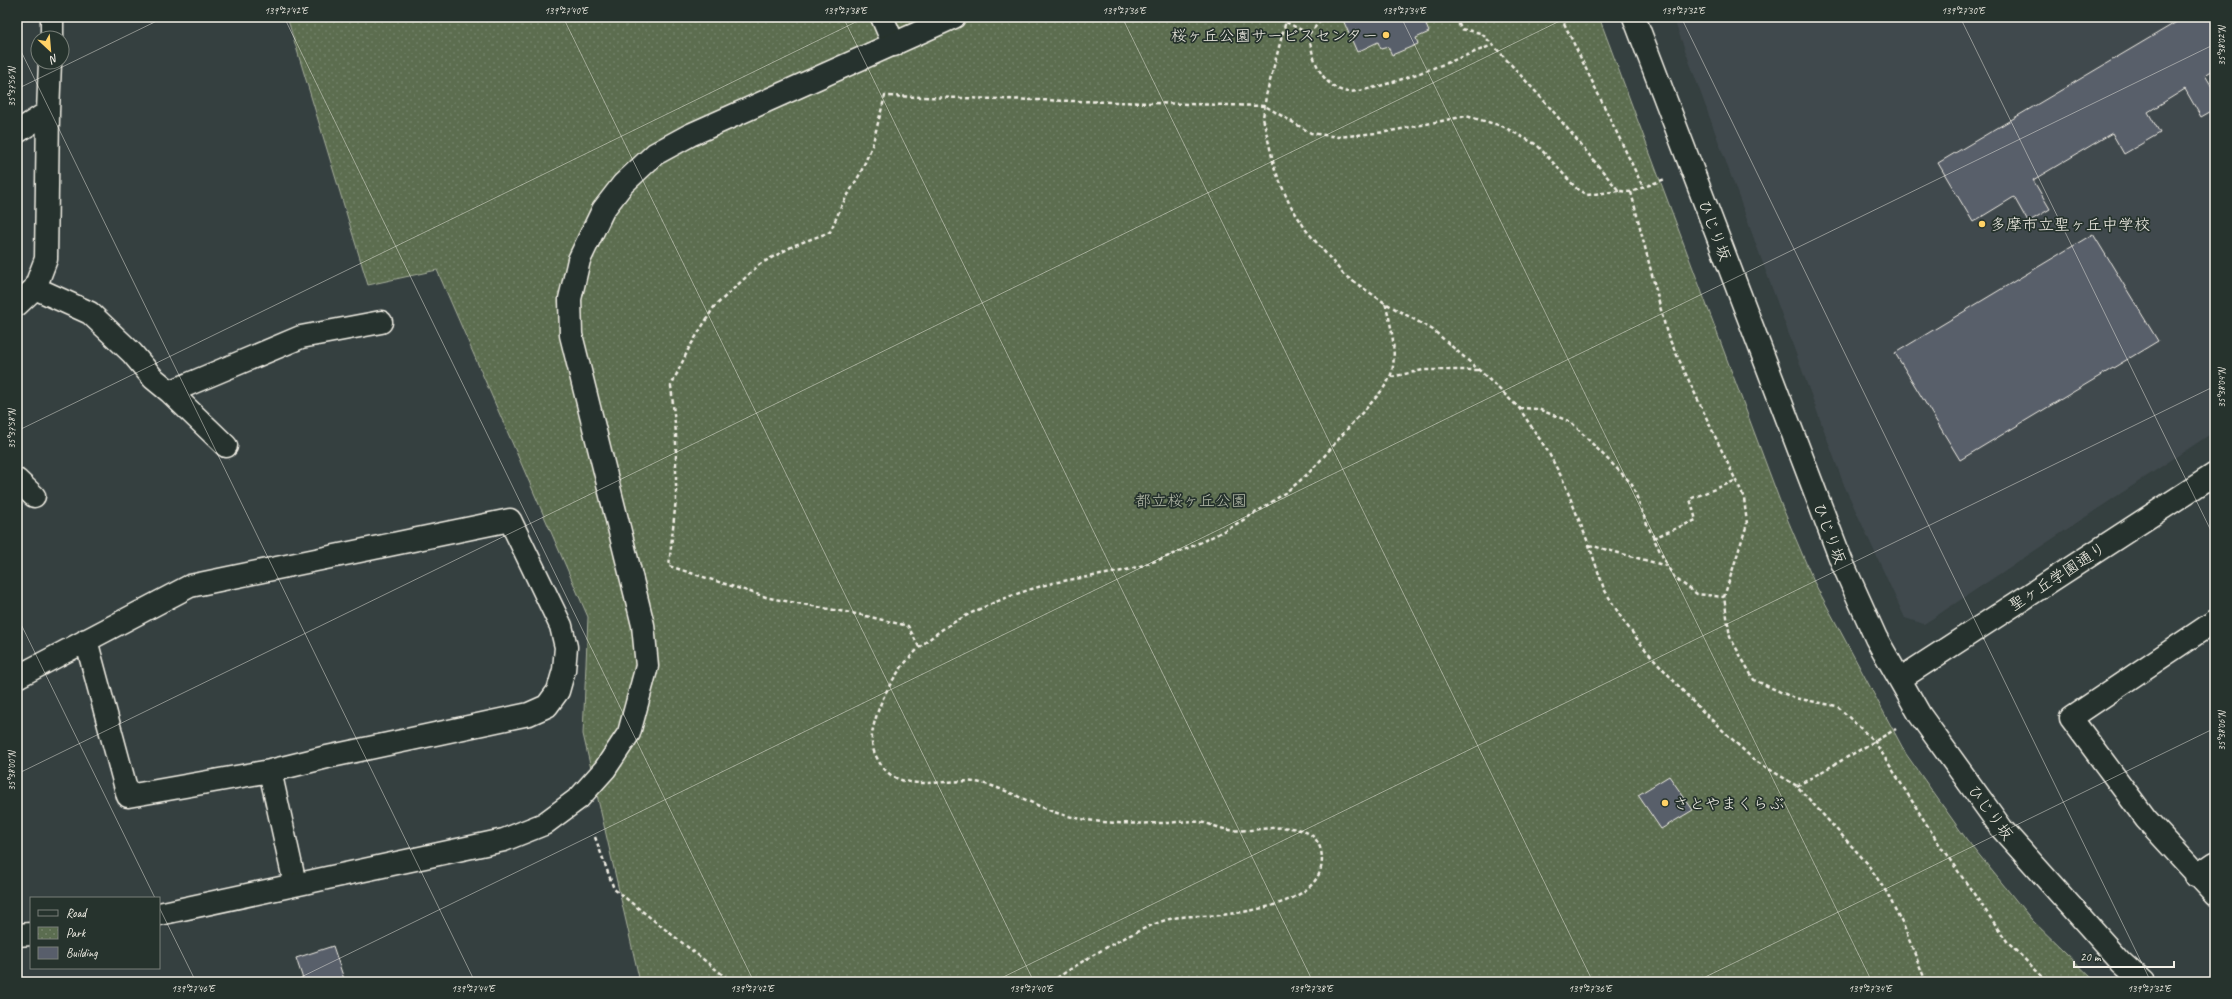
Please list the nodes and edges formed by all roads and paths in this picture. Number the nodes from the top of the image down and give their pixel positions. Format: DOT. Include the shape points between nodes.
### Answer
graph roads {
  1 [pos="882,17"];
  2 [pos="954,17"];
  3 [pos="1287,17"];
  4 [pos="1324,17"];
  5 [pos="1456,17"];
  6 [pos="1561,17"];
  7 [pos="1634,17"];
  8 [pos="1286,22"];
  9 [pos="1309,34"];
  10 [pos="894,45"];
  11 [pos="1493,45"];
  12 [pos="50,70"];
  13 [pos="1265,106"];
  14 [pos="48,112"];
  15 [pos="17,132"];
  16 [pos="1667,179"];
  17 [pos="1644,187"];
  18 [pos="1619,191"];
  19 [pos="1631,192"];
  20 [pos="35,288"];
  21 [pos="1385,303"];
  22 [pos="17,305"];
  23 [pos="381,322"];
  24 [pos="1479,370"];
  25 [pos="1391,377"];
  26 [pos="170,392"];
  27 [pos="1519,408"];
  28 [pos="226,446"];
  29 [pos="2215,474"];
  30 [pos="17,480"];
  31 [pos="1737,480"];
  32 [pos="34,496"];
  33 [pos="1653,538"];
  34 [pos="1590,546"];
  35 [pos="1667,566"];
  36 [pos="1724,597"];
  37 [pos="2215,621"];
  38 [pos="86,640"];
  39 [pos="920,647"];
  40 [pos="17,677"];
  41 [pos="1900,679"];
  42 [pos="1900,726"];
  43 [pos="1875,742"];
  44 [pos="270,771"];
  45 [pos="1797,786"];
  46 [pos="595,837"];
  47 [pos="2215,863"];
  48 [pos="2196,876"];
  49 [pos="295,884"];
  50 [pos="2215,894"];
  51 [pos="160,914"];
  52 [pos="30,934"];
  53 [pos="17,935"];
  54 [pos="732,982"];
  55 [pos="1051,982"];
  56 [pos="1926,982"];
  57 [pos="2048,982"];
  58 [pos="2143,982"];
  1 -- 10 [label="street"];
  2 -- 10 [label="street"];
  3 -- 8 [label="path"];
  4 -- 9 [label="path"];
  5 -- 11 [label="path" via="1461,29 1481,33"];
  6 -- 17 [label="path"];
  7 -- 41 [label="street, ひじり坂" via="1841,560 1866,617"];
  8 -- 9 [label="path"];
  8 -- 13 [label="path"];
  9 -- 11 [label="path" via="1310,48 1325,79 1343,91 1374,89"];
  10 -- 49 [label="street" via="690,135 655,154 623,184 603,210 578,260 570,299 571,334 643,625 647,666 629,733 605,769 579,798 544,824 504,840"];
  11 -- 18 [label="path" via="1547,104"];
  12 -- 14 [label="street"];
  13 -- 18 [label="path" via="1311,133 1338,137 1386,132 1466,116 1502,126 1537,145 1577,189 1587,195"];
  13 -- 21 [label="path" via="1263,118 1275,170 1306,230 1344,275"];
  13 -- 39 [label="path" via="885,96 872,146 830,232 795,245 760,264 714,306 689,348 671,386 676,433 676,499 669,566 769,598 908,626"];
  14 -- 15 [label="street"];
  14 -- 20 [label="street" via="46,259"];
  16 -- 17 [label="path"];
  17 -- 19 [label="path"];
  18 -- 19 [label="path"];
  19 -- 31 [label="path" via="1667,334"];
  20 -- 22 [label="street"];
  20 -- 26 [label="street" via="90,312 132,353 152,378"];
  21 -- 24 [label="path" via="1433,330"];
  21 -- 25 [label="path" via="1392,325 1394,345"];
  23 -- 26 [label="street" via="301,337"];
  24 -- 25 [label="path" via="1424,370"];
  24 -- 27 [label="path"];
  25 -- 39 [label="path" via="1305,476 1279,497 1248,516 1196,544 1162,558 1124,570 1051,584 992,603 946,627"];
  26 -- 28 [label="street"];
  27 -- 33 [label="path" via="1538,409 1571,422 1632,484"];
  27 -- 34 [label="path" via="1563,480"];
  29 -- 41 [label="street, 聖ヶ丘学園通り"];
  30 -- 32 [label="street"];
  31 -- 33 [label="path" via="1690,499 1696,520"];
  31 -- 36 [label="path" via="1744,498 1747,524"];
  33 -- 35 [label="path"];
  34 -- 35 [label="path"];
  34 -- 45 [label="path" via="1604,589 1644,648 1693,702 1754,760"];
  35 -- 36 [label="path" via="1675,578 1697,594"];
  36 -- 43 [label="path" via="1730,636 1754,680 1794,698 1837,706"];
  37 -- 48 [label="street" via="2071,718 2146,820"];
  38 -- 40 [label="street"];
  38 -- 44 [label="street" via="128,796"];
  38 -- 44 [label="street" via="190,586 510,520 561,626 566,647 564,670 558,691 547,706 529,714 327,756"];
  39 -- 55 [label="path" via="891,680 871,733 872,749 881,768 902,782 974,782 1016,794 1062,815 1092,822 1200,822 1231,830 1286,828 1312,834 1318,843 1322,866 1318,878 1292,898 1270,907 1164,920 1123,938"];
  41 -- 58 [label="street, ひじり坂" via="1920,714 2002,829 2121,962"];
  42 -- 43 [label="path"];
  43 -- 45 [label="path"];
  43 -- 57 [label="path" via="1939,844 2009,944"];
  44 -- 49 [label="street"];
  45 -- 56 [label="path" via="1867,863 1887,893"];
  46 -- 54 [label="path" via="614,889"];
  47 -- 48 [label="street"];
  48 -- 50 [label="street"];
  49 -- 51 [label="street"];
  52 -- 53 [label="street"];
}
